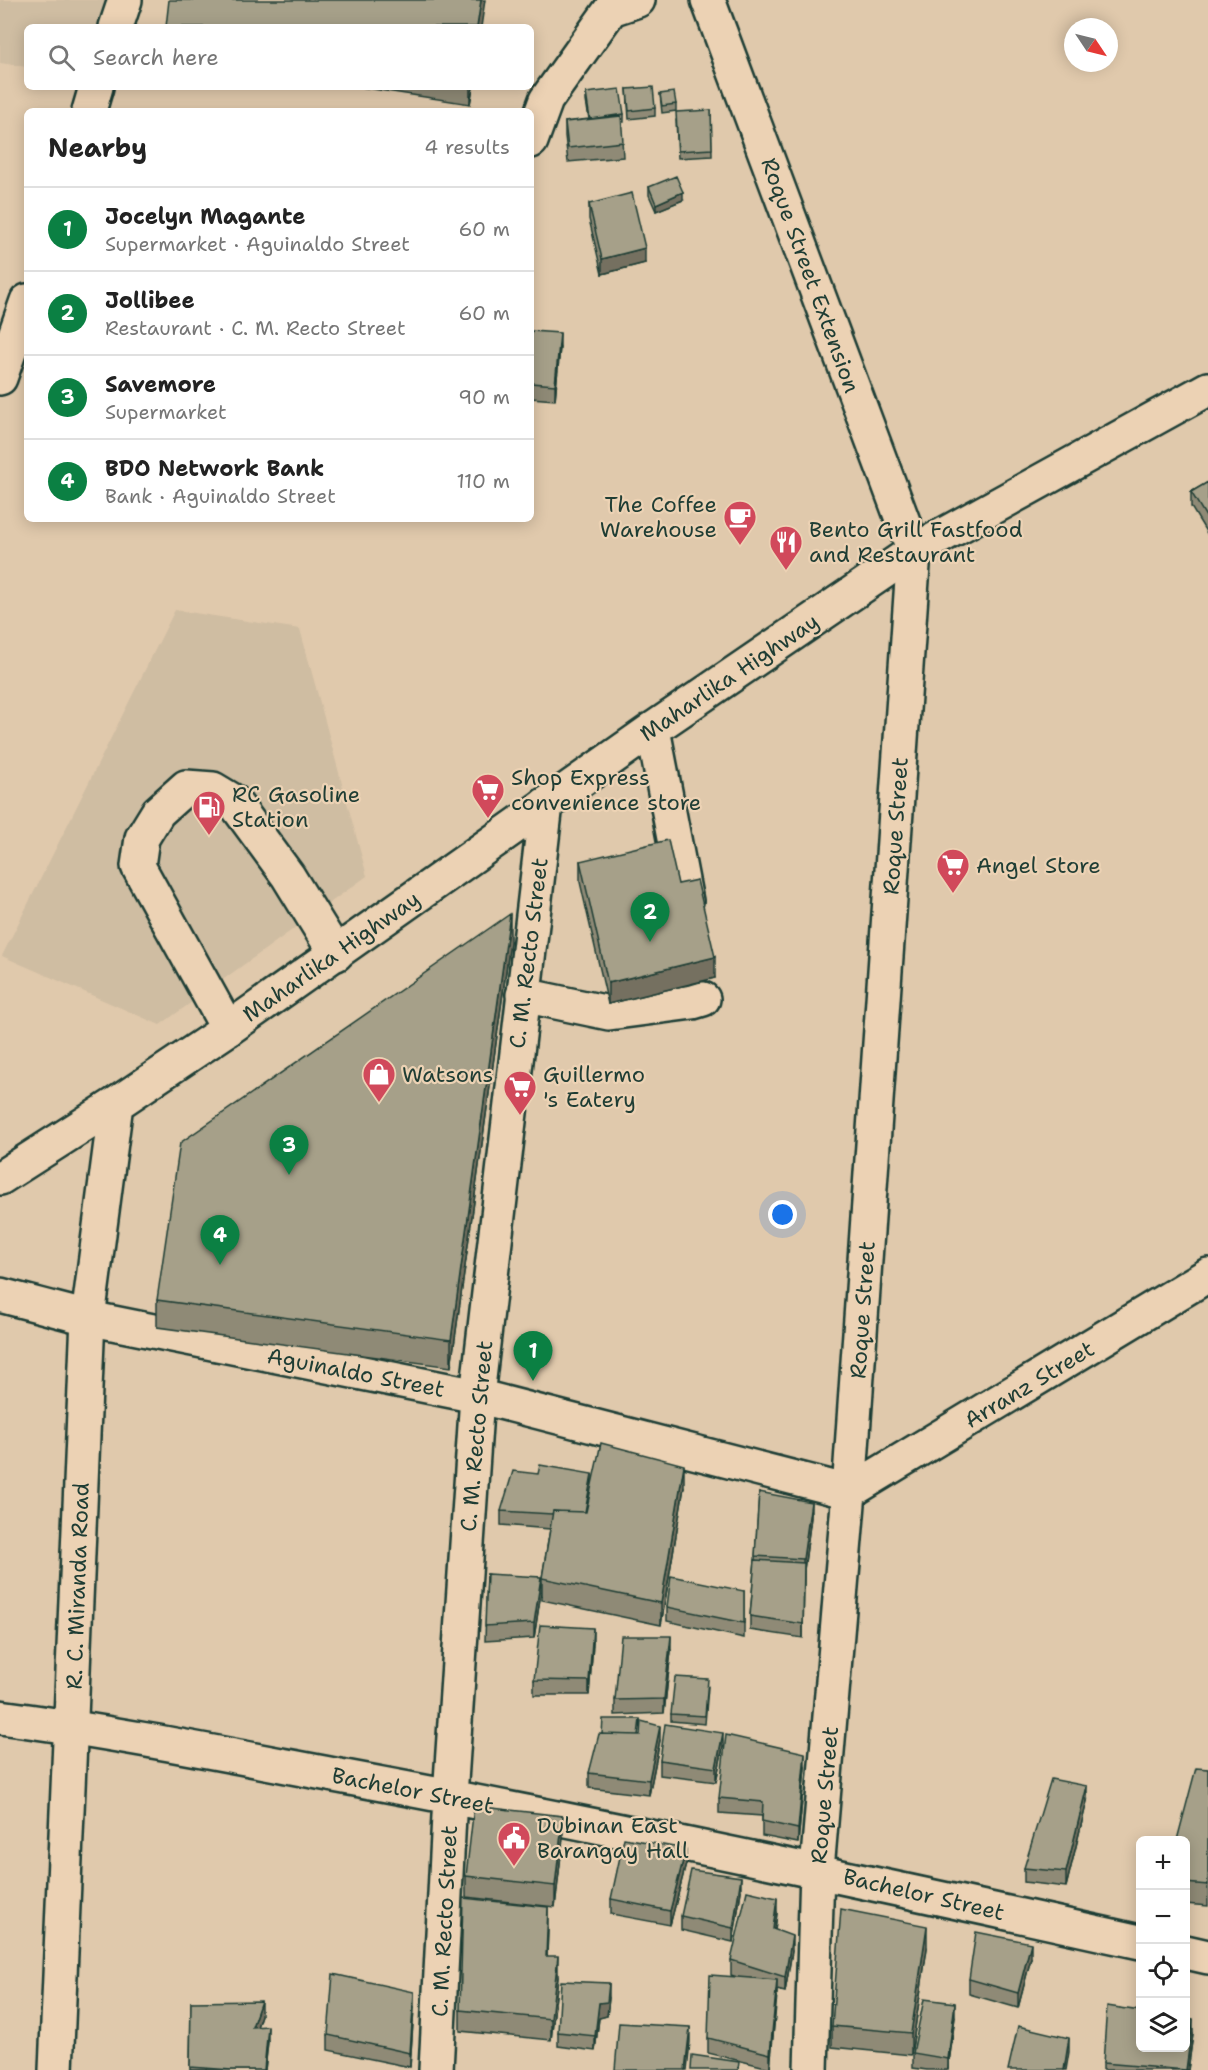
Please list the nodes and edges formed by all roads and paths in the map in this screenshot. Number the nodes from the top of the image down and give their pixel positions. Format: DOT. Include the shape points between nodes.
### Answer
graph roads {
  1 [pos="125,0"];
  2 [pos="638,0"];
  3 [pos="708,0"];
  4 [pos="117,24"];
  5 [pos="95,90"];
  6 [pos="90,108"];
  7 [pos="534,133"];
  8 [pos="24,309"];
  9 [pos="0,378"];
  10 [pos="1208,388"];
  11 [pos="914,551"];
  12 [pos="653,729"];
  13 [pos="546,804"];
  14 [pos="686,901"];
  15 [pos="336,954"];
  16 [pos="523,995"];
  17 [pos="703,999"];
  18 [pos="228,1029"];
  19 [pos="116,1104"];
  20 [pos="0,1178"];
  21 [pos="1208,1275"];
  22 [pos="0,1295"];
  23 [pos="88,1318"];
  24 [pos="477,1396"];
  25 [pos="849,1492"];
  26 [pos="0,1717"];
  27 [pos="71,1726"];
  28 [pos="450,1796"];
  29 [pos="818,1870"];
  30 [pos="1136,1941"];
  31 [pos="1190,1953"];
  32 [pos="1208,1957"];
  33 [pos="56,2070"];
  34 [pos="436,2070"];
  35 [pos="811,2070"];
  1 -- 4 [label="street"];
  2 -- 7 [label="street" via="611,9 546,100"];
  3 -- 11 [label="street, Roque Street Extension"];
  5 -- 6 [label="street"];
  8 -- 9 [label="street"];
  10 -- 11 [label="street, Maharlika Highway"];
  11 -- 12 [label="street, Maharlika Highway"];
  11 -- 25 [label="street, Roque Street"];
  12 -- 13 [label="street, Maharlika Highway"];
  12 -- 14 [label="street"];
  13 -- 15 [label="street, Maharlika Highway"];
  13 -- 16 [label="street, C. M. Recto Street"];
  15 -- 18 [label="street, Maharlika Highway"];
  15 -- 18 [label="street" via="288,876 233,801 213,789 186,787 158,812 142,838 138,866"];
  16 -- 17 [label="street" via="609,1012"];
  16 -- 24 [label="street, C. M. Recto Street"];
  18 -- 19 [label="street, Maharlika Highway"];
  19 -- 20 [label="street, Maharlika Highway"];
  19 -- 23 [label="street, R. C. Miranda Road"];
  21 -- 25 [label="street, Arranz Street"];
  22 -- 23 [label="street, Aguinaldo Street"];
  23 -- 24 [label="street, Aguinaldo Street"];
  23 -- 27 [label="street, R. C. Miranda Road"];
  24 -- 25 [label="street, Aguinaldo Street"];
  24 -- 28 [label="street, C. M. Recto Street"];
  25 -- 29 [label="street, Roque Street"];
  26 -- 27 [label="street, Bachelor Street"];
  27 -- 28 [label="street, Bachelor Street"];
  27 -- 33 [label="street, R. C. Miranda Road"];
  28 -- 29 [label="street, Bachelor Street"];
  28 -- 34 [label="street, C. M. Recto Street"];
  29 -- 30 [label="street, Bachelor Street"];
  29 -- 35 [label="street, Roque Street"];
  31 -- 32 [label="street"];
}
